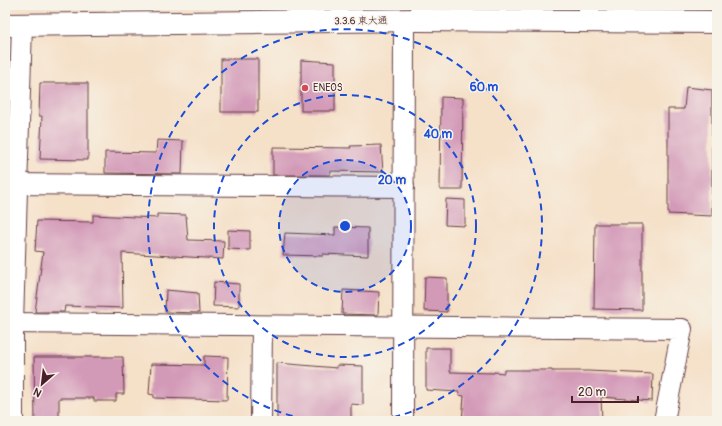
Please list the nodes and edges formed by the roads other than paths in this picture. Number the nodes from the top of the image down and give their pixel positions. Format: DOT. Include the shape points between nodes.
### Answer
graph roads {
  1 [pos="589,13"];
  2 [pos="414,15"];
  3 [pos="717,22"];
  4 [pos="13,25"];
  5 [pos="11,184"];
  6 [pos="404,186"];
  7 [pos="9,323"];
  8 [pos="262,326"];
  9 [pos="403,327"];
  10 [pos="13,421"];
  11 [pos="261,421"];
  12 [pos="403,421"];
  13 [pos="664,421"];
  1 -- 2 [label="street, 3.3.6 東大通"];
  1 -- 3 [label="street, 3.3.6 東大通"];
  2 -- 4 [label="street, 3.3.6 東大通"];
  2 -- 6 [label="street"];
  4 -- 5 [label="street"];
  5 -- 6 [label="street"];
  5 -- 7 [label="street"];
  6 -- 9 [label="street"];
  7 -- 8 [label="street"];
  7 -- 10 [label="street"];
  8 -- 9 [label="street"];
  8 -- 11 [label="street"];
  9 -- 12 [label="street"];
  9 -- 13 [label="street" via="682,329"];
}
